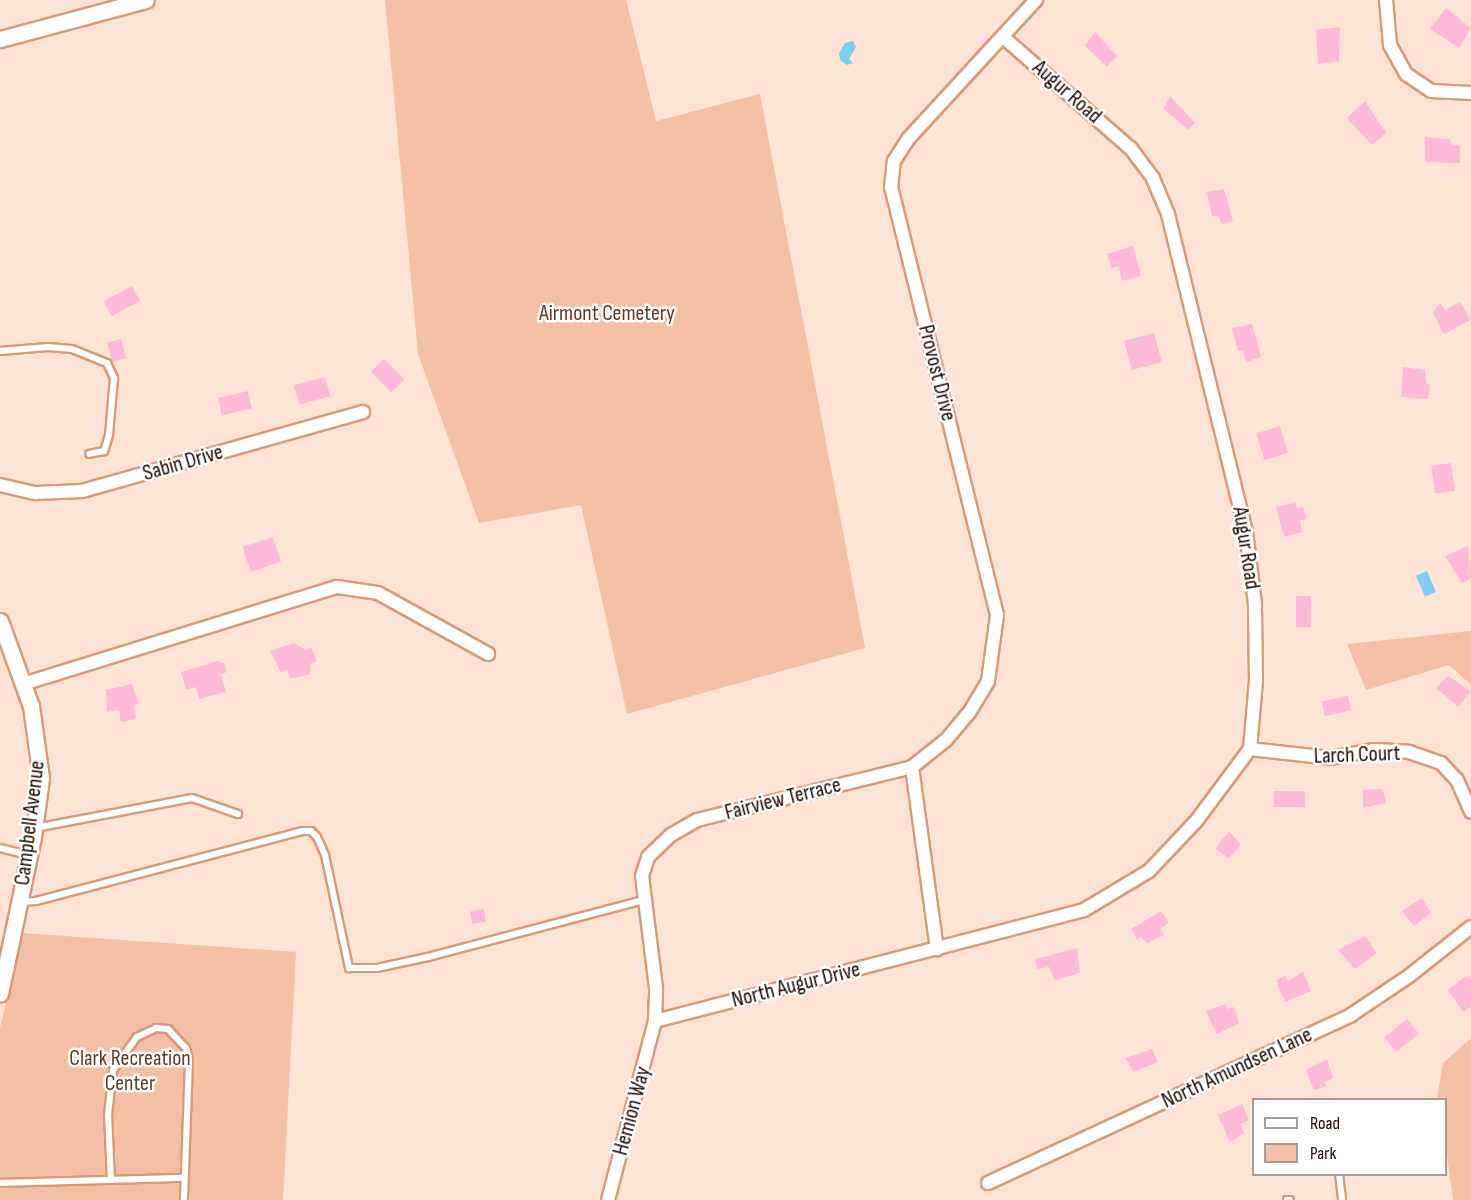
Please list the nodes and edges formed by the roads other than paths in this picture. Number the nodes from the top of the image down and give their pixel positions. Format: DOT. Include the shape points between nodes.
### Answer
graph roads {
  1 [pos="147,0"];
  2 [pos="1035,0"];
  3 [pos="1386,0"];
  4 [pos="1003,37"];
  5 [pos="0,39"];
  6 [pos="1471,93"];
  7 [pos="0,351"];
  8 [pos="363,412"];
  9 [pos="89,454"];
  10 [pos="0,486"];
  11 [pos="0,621"];
  12 [pos="488,654"];
  13 [pos="23,684"];
  14 [pos="1250,750"];
  15 [pos="912,767"];
  16 [pos="1471,812"];
  17 [pos="238,814"];
  18 [pos="34,829"];
  19 [pos="0,848"];
  20 [pos="29,855"];
  21 [pos="644,900"];
  22 [pos="20,902"];
  23 [pos="1471,927"];
  24 [pos="937,949"];
  25 [pos="4,955"];
  26 [pos="0,994"];
  27 [pos="655,1021"];
  28 [pos="1340,1176"];
  29 [pos="184,1178"];
  30 [pos="111,1180"];
  31 [pos="0,1183"];
  32 [pos="988,1184"];
  33 [pos="184,1200"];
  34 [pos="608,1200"];
  35 [pos="1342,1200"];
  1 -- 5 [label="street"];
  2 -- 4 [label="street, Provost Drive"];
  3 -- 6 [label="street" via="1390,45 1406,74 1431,91"];
  4 -- 14 [label="street, Augur Road" via="1130,148 1153,178 1168,214 1246,532 1255,604 1256,680"];
  4 -- 15 [label="street, Provost Drive" via="909,138 894,161 891,188 997,615 988,681 969,713 946,740"];
  7 -- 9 [label="lane" via="48,346 72,349 107,363 114,378 109,435 104,451"];
  8 -- 10 [label="street, Sabin Drive" via="82,491 36,493"];
  11 -- 13 [label="street, Campbell Avenue"];
  12 -- 13 [label="street" via="378,593 345,586"];
  13 -- 18 [label="street, Campbell Avenue" via="39,744 41,778"];
  14 -- 16 [label="street, Larch Court" via="1330,758 1374,750 1409,752 1441,763 1457,780"];
  14 -- 24 [label="street" via="1197,820 1149,871 1084,910"];
  15 -- 21 [label="street, Fairview Terrace" via="697,820 672,835 648,857 642,876"];
  15 -- 24 [label="street"];
  17 -- 18 [label="lane" via="192,798"];
  18 -- 20 [label="street, Campbell Avenue"];
  19 -- 20 [label="lane"];
  20 -- 22 [label="street, Campbell Avenue"];
  21 -- 22 [label="lane" via="428,957 350,968 325,855 317,837 311,831 302,831"];
  21 -- 27 [label="street, Fairview Terrace" via="656,988"];
  22 -- 25 [label="street, Campbell Avenue"];
  23 -- 32 [label="street, North Amundsen Lane" via="1351,1015"];
  24 -- 27 [label="street, North Augur Drive"];
  25 -- 26 [label="street, Campbell Avenue"];
  27 -- 34 [label="street, Hemion Way"];
  28 -- 35 [label="lane"];
  29 -- 30 [label="lane"];
  29 -- 30 [label="lane" via="189,1061 179,1038 168,1029 156,1028 137,1037 113,1070 108,1115"];
  29 -- 33 [label="lane"];
  30 -- 31 [label="lane"];
}
